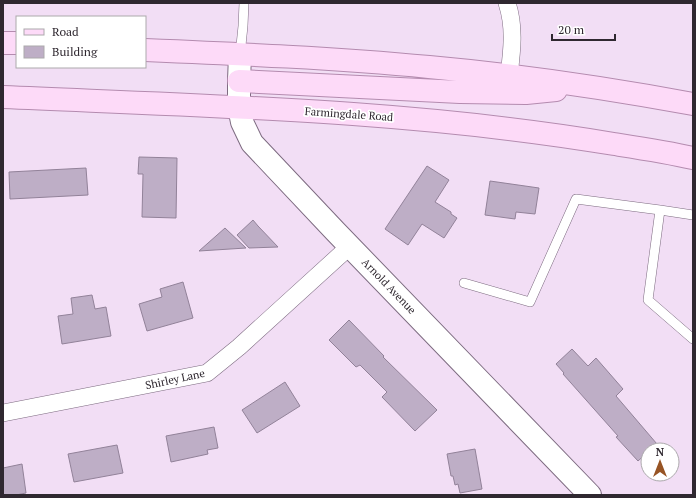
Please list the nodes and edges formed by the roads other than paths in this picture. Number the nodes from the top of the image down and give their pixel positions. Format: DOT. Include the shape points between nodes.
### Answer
graph roads {
  1 [pos="244,3"];
  2 [pos="507,3"];
  3 [pos="3,42"];
  4 [pos="16,43"];
  5 [pos="146,50"];
  6 [pos="240,54"];
  7 [pos="510,75"];
  8 [pos="239,81"];
  9 [pos="593,87"];
  10 [pos="3,97"];
  11 [pos="693,104"];
  12 [pos="239,107"];
  13 [pos="693,158"];
  14 [pos="660,210"];
  15 [pos="693,215"];
  16 [pos="350,246"];
  17 [pos="464,283"];
  18 [pos="693,338"];
  19 [pos="3,413"];
  20 [pos="590,495"];
  1 -- 6 [label="lane"];
  2 -- 7 [label="street" via="512,28"];
  3 -- 4 [label="main road"];
  5 -- 6 [label="main road"];
  6 -- 7 [label="main road"];
  6 -- 8 [label="street, Arnold Avenue"];
  7 -- 9 [label="main road"];
  8 -- 9 [label="main road" via="518,93"];
  8 -- 12 [label="street, Arnold Avenue"];
  9 -- 11 [label="main road"];
  10 -- 12 [label="main road, Farmingdale Road"];
  12 -- 13 [label="main road, Farmingdale Road" via="463,123 578,138"];
  12 -- 16 [label="street, Arnold Avenue" via="242,122 252,143"];
  14 -- 15 [label="lane"];
  14 -- 17 [label="lane" via="576,199 530,302"];
  14 -- 18 [label="lane" via="648,300"];
  16 -- 19 [label="street, Shirley Lane" via="208,373"];
  16 -- 20 [label="street, Arnold Avenue"];
}
